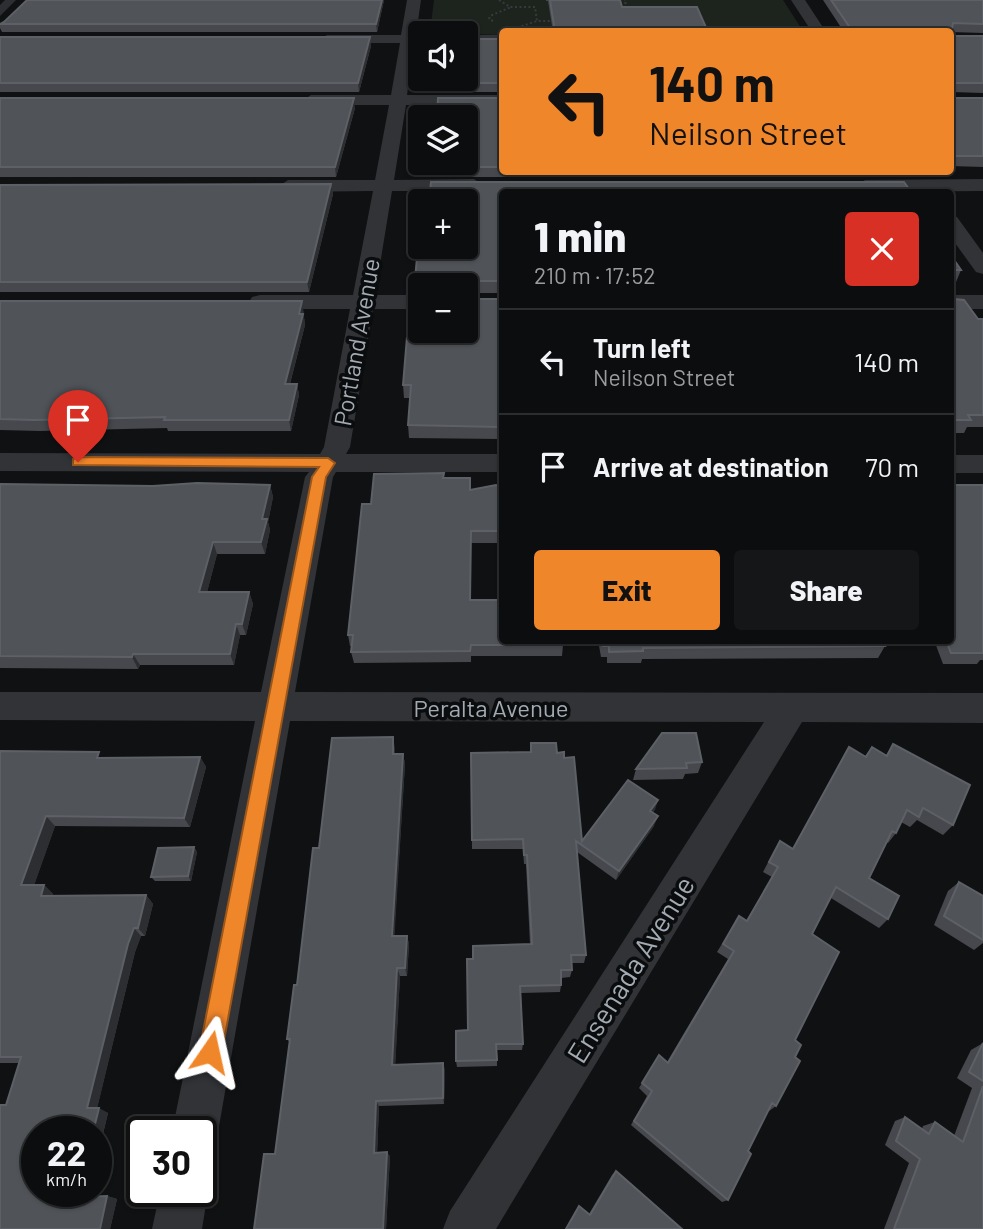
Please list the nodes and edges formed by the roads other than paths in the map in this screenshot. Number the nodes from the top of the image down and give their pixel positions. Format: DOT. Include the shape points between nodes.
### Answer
graph roads {
  1 [pos="414,0"];
  2 [pos="798,0"];
  3 [pos="414,21"];
  4 [pos="816,28"];
  5 [pos="478,34"];
  6 [pos="499,34"];
  7 [pos="312,39"];
  8 [pos="408,39"];
  9 [pos="408,62"];
  10 [pos="290,100"];
  11 [pos="398,100"];
  12 [pos="499,100"];
  13 [pos="924,183"];
  14 [pos="983,185"];
  15 [pos="262,186"];
  16 [pos="384,186"];
  17 [pos="492,186"];
  18 [pos="852,186"];
  19 [pos="954,226"];
  20 [pos="983,268"];
  21 [pos="233,302"];
  22 [pos="364,302"];
  23 [pos="408,302"];
  24 [pos="954,302"];
  25 [pos="983,302"];
  26 [pos="0,462"];
  27 [pos="328,463"];
  28 [pos="499,463"];
  29 [pos="954,464"];
  30 [pos="983,464"];
  31 [pos="276,705"];
  32 [pos="0,706"];
  33 [pos="792,708"];
  34 [pos="983,708"];
  35 [pos="198,1116"];
  36 [pos="181,1207"];
  37 [pos="177,1229"];
  38 [pos="468,1229"];
  1 -- 3 [label="street, Portland Avenue"];
  2 -- 4 [label="street"];
  5 -- 6 [label="street"];
  7 -- 8 [label="street"];
  9 -- 11 [label="street, Portland Avenue"];
  10 -- 11 [label="street"];
  11 -- 12 [label="street"];
  11 -- 16 [label="street, Portland Avenue"];
  13 -- 14 [label="street"];
  13 -- 18 [label="street"];
  15 -- 16 [label="street"];
  16 -- 17 [label="street"];
  16 -- 22 [label="street, Portland Avenue"];
  19 -- 20 [label="street"];
  21 -- 22 [label="street"];
  22 -- 23 [label="street"];
  22 -- 27 [label="street, Portland Avenue" via="337,447"];
  24 -- 25 [label="street"];
  26 -- 27 [label="street"];
  27 -- 28 [label="street"];
  27 -- 31 [label="street, Portland Avenue" via="319,477"];
  29 -- 30 [label="street"];
  31 -- 32 [label="street, Peralta Avenue"];
  31 -- 33 [label="street, Peralta Avenue"];
  31 -- 35 [label="street, Portland Avenue"];
  33 -- 34 [label="street, Peralta Avenue"];
  33 -- 38 [label="street, Ensenada Avenue"];
  36 -- 37 [label="street"];
}
